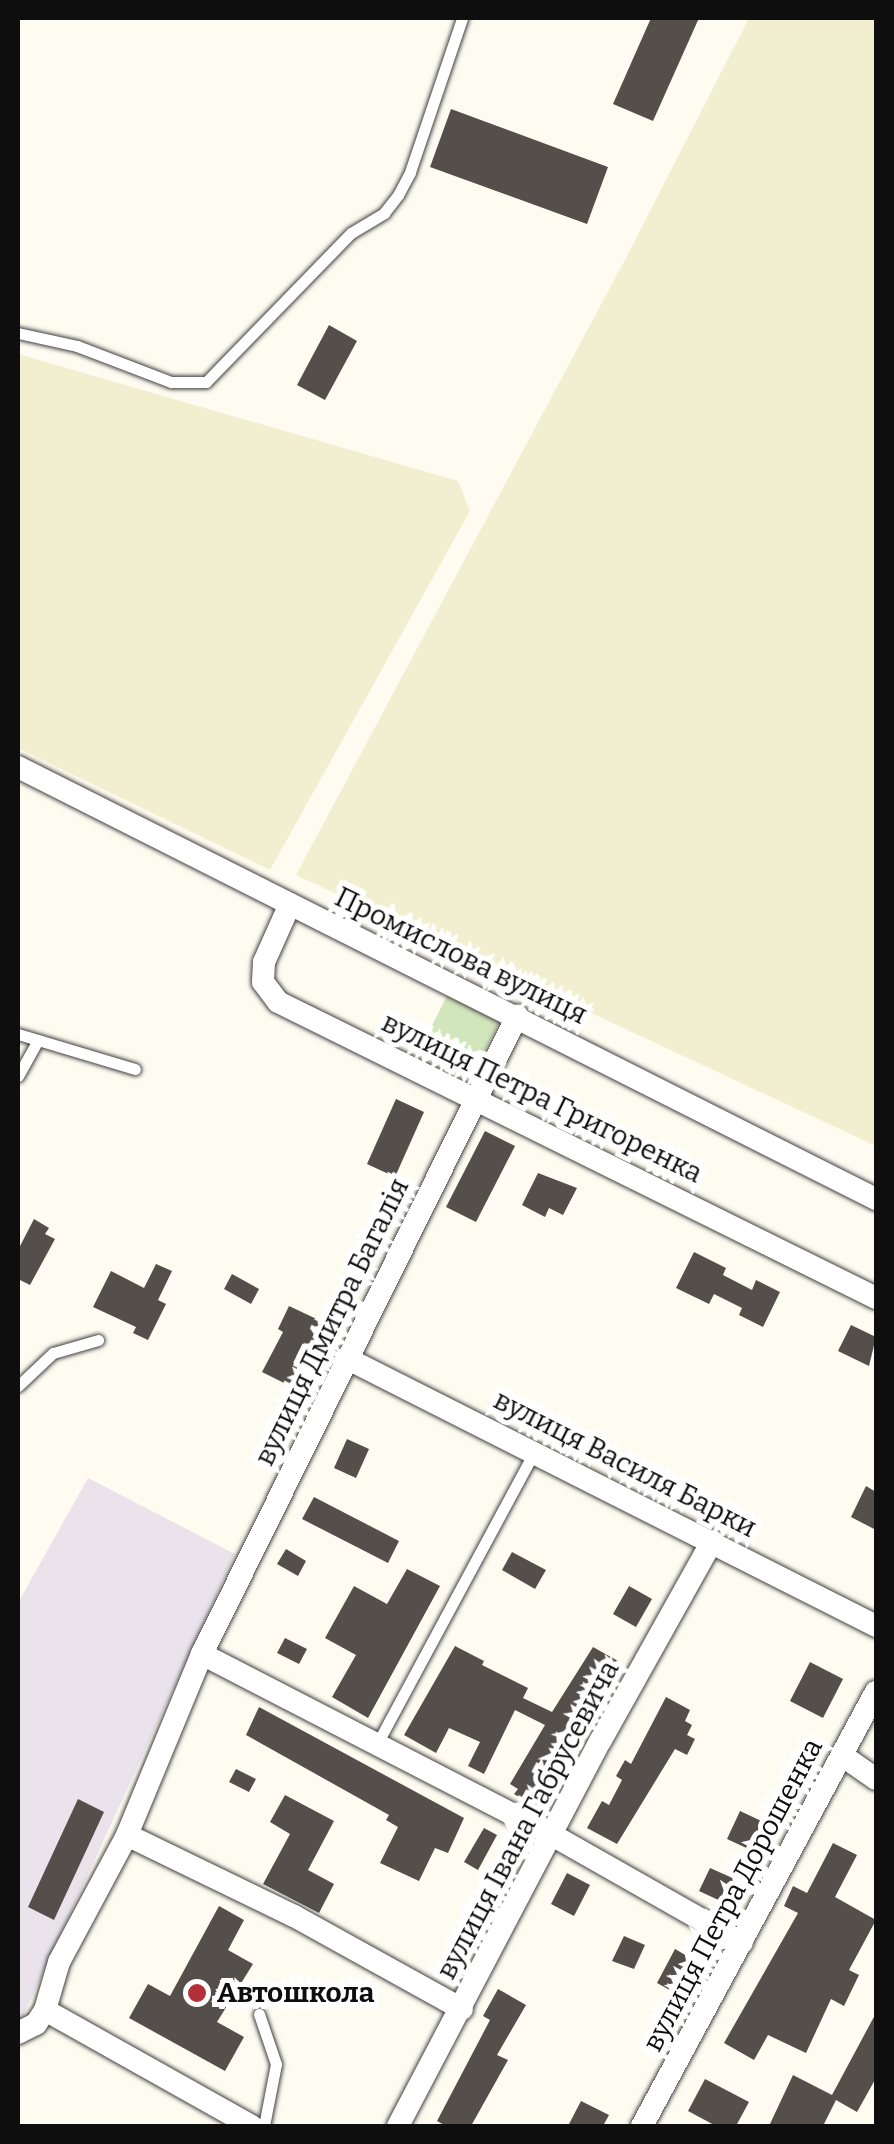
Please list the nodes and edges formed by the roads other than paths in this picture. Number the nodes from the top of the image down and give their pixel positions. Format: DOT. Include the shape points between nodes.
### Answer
graph roads {
  1 [pos="462,18"];
  2 [pos="18,334"];
  3 [pos="18,768"];
  4 [pos="290,904"];
  5 [pos="517,1016"];
  6 [pos="18,1034"];
  7 [pos="38,1040"];
  8 [pos="134,1069"];
  9 [pos="18,1076"];
  10 [pos="476,1100"];
  11 [pos="876,1199"];
  12 [pos="876,1298"];
  13 [pos="98,1340"];
  14 [pos="346,1358"];
  15 [pos="18,1386"];
  16 [pos="535,1451"];
  17 [pos="712,1542"];
  18 [pos="876,1626"];
  19 [pos="202,1654"];
  20 [pos="876,1692"];
  21 [pos="378,1742"];
  22 [pos="843,1756"];
  23 [pos="876,1779"];
  24 [pos="127,1835"];
  25 [pos="554,1836"];
  26 [pos="742,1943"];
  27 [pos="46,2010"];
  28 [pos="462,2010"];
  29 [pos="259,2014"];
  30 [pos="18,2033"];
  31 [pos="649,2124"];
  32 [pos="252,2126"];
  33 [pos="264,2126"];
  34 [pos="398,2126"];
  1 -- 2 [label="lane" via="398,195 384,213 351,232 206,382 171,382 78,346"];
  3 -- 4 [label="street, Промислова вулиця"];
  4 -- 5 [label="street, Промислова вулиця"];
  4 -- 10 [label="street, вулиця Петра Григоренка" via="264,962 264,982 278,1002"];
  5 -- 10 [label="street, вулиця Дмитра Багалія"];
  5 -- 11 [label="street, Промислова вулиця"];
  6 -- 7 [label="lane"];
  7 -- 8 [label="lane"];
  7 -- 9 [label="lane"];
  10 -- 12 [label="street, вулиця Петра Григоренка"];
  10 -- 14 [label="street, вулиця Дмитра Багалія"];
  13 -- 15 [label="lane" via="53,1353"];
  14 -- 16 [label="street, вулиця Василя Барки"];
  14 -- 19 [label="street, вулиця Дмитра Багалія"];
  16 -- 17 [label="street, вулиця Василя Барки"];
  16 -- 21 [label="lane"];
  17 -- 18 [label="street, вулиця Василя Барки"];
  17 -- 25 [label="street, вулиця Івана Габрусевича"];
  19 -- 21 [label="street"];
  19 -- 24 [label="street, вулиця Дмитра Багалія"];
  20 -- 22 [label="street, вулиця Петра Дорошенка"];
  21 -- 25 [label="street"];
  22 -- 23 [label="street"];
  22 -- 26 [label="street, вулиця Петра Дорошенка"];
  24 -- 27 [label="street, вулиця Дмитра Багалія" via="58,1962"];
  24 -- 28 [label="street" via="294,1916"];
  25 -- 26 [label="street"];
  25 -- 28 [label="street, вулиця Івана Габрусевича"];
  26 -- 31 [label="street, вулиця Петра Дорошенка"];
  27 -- 30 [label="street"];
  27 -- 32 [label="street"];
  28 -- 34 [label="street, вулиця Івана Габрусевича"];
  29 -- 33 [label="lane" via="276,2064"];
}
